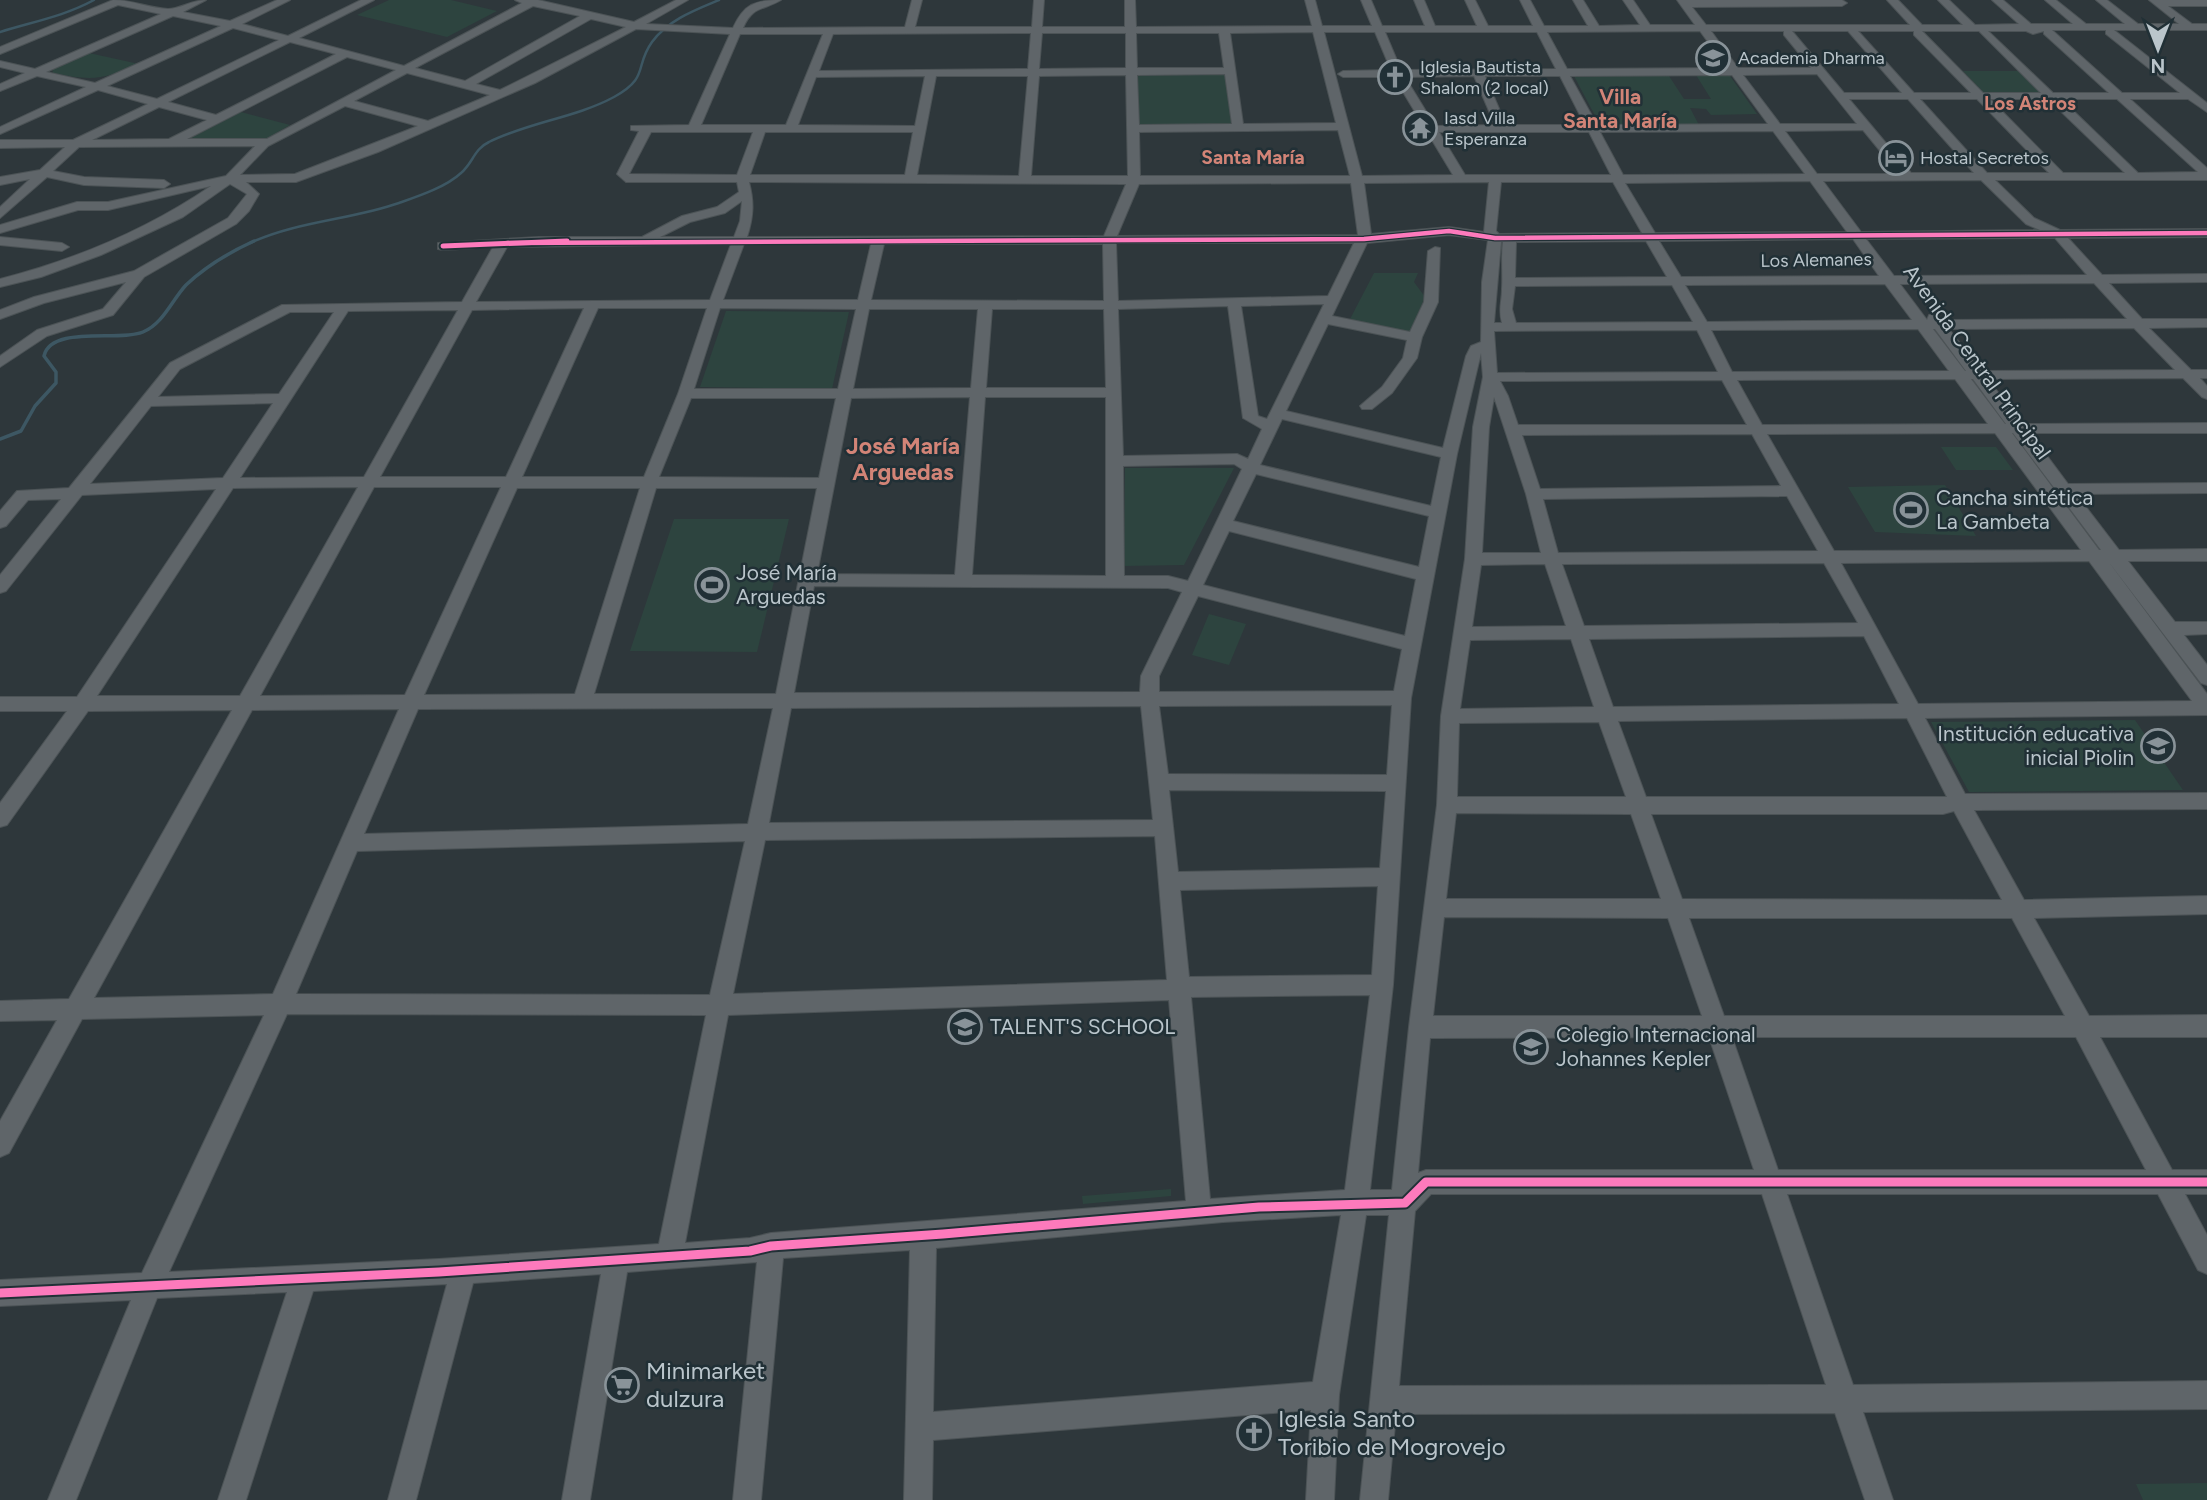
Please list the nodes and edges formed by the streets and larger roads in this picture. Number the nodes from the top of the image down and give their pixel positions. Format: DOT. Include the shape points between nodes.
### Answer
graph roads {
  1 [pos="201,0"];
  2 [pos="285,0"];
  3 [pos="369,0"];
  4 [pos="683,0"];
  5 [pos="776,0"];
  6 [pos="917,0"];
  7 [pos="1038,0"];
  8 [pos="1130,0"];
  9 [pos="1310,0"];
  10 [pos="1366,0"];
  11 [pos="1419,0"];
  12 [pos="1470,0"];
  13 [pos="1525,0"];
  14 [pos="1578,0"];
  15 [pos="1628,0"];
  16 [pos="1892,0"];
  17 [pos="1943,0"];
  18 [pos="1997,0"];
  19 [pos="2050,0"];
  20 [pos="2101,0"];
  21 [pos="120,1"];
  22 [pos="528,1"];
  23 [pos="2156,1"];
  24 [pos="2207,1"];
  25 [pos="1683,2"];
  26 [pos="1736,2"];
  27 [pos="1787,2"];
  28 [pos="173,13"];
  29 [pos="588,16"];
  30 [pos="1853,18"];
  31 [pos="232,25"];
  32 [pos="637,26"];
  33 [pos="2083,27"];
  34 [pos="2135,27"];
  35 [pos="1595,28"];
  36 [pos="1647,28"];
  37 [pos="1318,29"];
  38 [pos="1431,29"];
  39 [pos="1484,29"];
  40 [pos="2200,29"];
  41 [pos="1037,30"];
  42 [pos="1131,30"];
  43 [pos="1224,30"];
  44 [pos="1704,30"];
  45 [pos="1918,30"];
  46 [pos="1977,30"];
  47 [pos="2031,30"];
  48 [pos="829,31"];
  49 [pos="909,31"];
  50 [pos="1377,31"];
  51 [pos="1541,31"];
  52 [pos="735,32"];
  53 [pos="2048,32"];
  54 [pos="2110,32"];
  55 [pos="1788,33"];
  56 [pos="290,38"];
  57 [pos="0,51"];
  58 [pos="347,53"];
  59 [pos="0,64"];
  60 [pos="407,69"];
  61 [pos="1033,71"];
  62 [pos="1229,71"];
  63 [pos="1821,71"];
  64 [pos="1132,72"];
  65 [pos="1564,72"];
  66 [pos="1735,72"];
  67 [pos="35,73"];
  68 [pos="932,73"];
  69 [pos="1396,73"];
  70 [pos="1479,73"];
  71 [pos="813,74"];
  72 [pos="1343,74"];
  73 [pos="468,84"];
  74 [pos="98,86"];
  75 [pos="0,88"];
  76 [pos="501,94"];
  77 [pos="1841,96"];
  78 [pos="1912,96"];
  79 [pos="1981,96"];
  80 [pos="2050,96"];
  81 [pos="2120,96"];
  82 [pos="2191,96"];
  83 [pos="158,102"];
  84 [pos="344,102"];
  85 [pos="2207,109"];
  86 [pos="217,120"];
  87 [pos="428,125"];
  88 [pos="1343,127"];
  89 [pos="1866,127"];
  90 [pos="791,128"];
  91 [pos="1238,128"];
  92 [pos="1776,128"];
  93 [pos="693,129"];
  94 [pos="760,129"];
  95 [pos="921,129"];
  96 [pos="1133,129"];
  97 [pos="1502,129"];
  98 [pos="1594,129"];
  99 [pos="1431,130"];
  100 [pos="0,131"];
  101 [pos="76,143"];
  102 [pos="0,144"];
  103 [pos="170,144"];
  104 [pos="263,144"];
  105 [pos="45,173"];
  106 [pos="2207,175"];
  107 [pos="2059,176"];
  108 [pos="2135,176"];
  109 [pos="1908,177"];
  110 [pos="1984,177"];
  111 [pos="910,178"];
  112 [pos="1461,178"];
  113 [pos="1495,178"];
  114 [pos="1619,178"];
  115 [pos="1812,178"];
  116 [pos="230,179"];
  117 [pos="1024,179"];
  118 [pos="1357,179"];
  119 [pos="1134,180"];
  120 [pos="0,181"];
  121 [pos="200,184"];
  122 [pos="744,185"];
  123 [pos="0,214"];
  124 [pos="0,229"];
  125 [pos="2207,233"];
  126 [pos="1862,234"];
  127 [pos="2058,234"];
  128 [pos="1650,236"];
  129 [pos="1502,238"];
  130 [pos="878,239"];
  131 [pos="1109,239"];
  132 [pos="1364,239"];
  133 [pos="640,240"];
  134 [pos="740,240"];
  135 [pos="0,241"];
  136 [pos="502,243"];
  137 [pos="443,246"];
  138 [pos="62,247"];
  139 [pos="1435,251"];
  140 [pos="139,274"];
  141 [pos="1895,278"];
  142 [pos="2207,278"];
  143 [pos="2100,279"];
  144 [pos="1676,281"];
  145 [pos="1509,282"];
  146 [pos="0,283"];
  147 [pos="1334,300"];
  148 [pos="1234,303"];
  149 [pos="593,304"];
  150 [pos="715,304"];
  151 [pos="468,305"];
  152 [pos="862,305"];
  153 [pos="985,305"];
  154 [pos="1110,305"];
  155 [pos="344,307"];
  156 [pos="0,315"];
  157 [pos="1324,319"];
  158 [pos="2207,323"];
  159 [pos="1931,324"];
  160 [pos="2141,324"];
  161 [pos="1702,325"];
  162 [pos="1510,326"];
  163 [pos="1487,336"];
  164 [pos="1415,337"];
  165 [pos="0,363"];
  166 [pos="1960,374"];
  167 [pos="1978,374"];
  168 [pos="2188,374"];
  169 [pos="2207,374"];
  170 [pos="1727,376"];
  171 [pos="1490,377"];
  172 [pos="1113,392"];
  173 [pos="842,393"];
  174 [pos="685,394"];
  175 [pos="979,394"];
  176 [pos="2207,394"];
  177 [pos="283,398"];
  178 [pos="146,402"];
  179 [pos="1367,406"];
  180 [pos="1274,420"];
  181 [pos="2207,428"];
  182 [pos="2018,429"];
  183 [pos="1512,430"];
  184 [pos="2001,430"];
  185 [pos="1758,431"];
  186 [pos="1449,454"];
  187 [pos="1115,461"];
  188 [pos="1252,468"];
  189 [pos="650,481"];
  190 [pos="371,482"];
  191 [pos="227,483"];
  192 [pos="511,483"];
  193 [pos="827,483"];
  194 [pos="2207,488"];
  195 [pos="2063,489"];
  196 [pos="1793,491"];
  197 [pos="75,492"];
  198 [pos="1534,494"];
  199 [pos="1438,513"];
  200 [pos="0,522"];
  201 [pos="1222,524"];
  202 [pos="2092,554"];
  203 [pos="2113,555"];
  204 [pos="2207,555"];
  205 [pos="1829,556"];
  206 [pos="1551,558"];
  207 [pos="1473,559"];
  208 [pos="1426,575"];
  209 [pos="807,580"];
  210 [pos="963,581"];
  211 [pos="1115,581"];
  212 [pos="0,587"];
  213 [pos="1192,589"];
  214 [pos="2207,628"];
  215 [pos="1870,629"];
  216 [pos="2170,629"];
  217 [pos="1461,634"];
  218 [pos="1580,634"];
  219 [pos="1413,645"];
  220 [pos="2207,678"];
  221 [pos="1149,698"];
  222 [pos="1402,698"];
  223 [pos="583,700"];
  224 [pos="247,701"];
  225 [pos="412,701"];
  226 [pos="783,702"];
  227 [pos="83,703"];
  228 [pos="0,704"];
  229 [pos="2207,708"];
  230 [pos="1911,712"];
  231 [pos="1608,714"];
  232 [pos="1450,716"];
  233 [pos="1160,782"];
  234 [pos="1397,783"];
  235 [pos="2207,801"];
  236 [pos="1959,802"];
  237 [pos="1447,805"];
  238 [pos="1638,806"];
  239 [pos="0,819"];
  240 [pos="1164,828"];
  241 [pos="757,832"];
  242 [pos="351,843"];
  243 [pos="1388,877"];
  244 [pos="1169,881"];
  245 [pos="2207,905"];
  246 [pos="1674,907"];
  247 [pos="1434,908"];
  248 [pos="2017,909"];
  249 [pos="1382,985"];
  250 [pos="1179,987"];
  251 [pos="280,1004"];
  252 [pos="718,1005"];
  253 [pos="76,1009"];
  254 [pos="0,1011"];
  255 [pos="2207,1026"];
  256 [pos="1420,1027"];
  257 [pos="1717,1027"];
  258 [pos="2083,1027"];
  259 [pos="0,1145"];
  260 [pos="1769,1182"];
  261 [pos="2207,1182"];
  262 [pos="2165,1183"];
  263 [pos="1356,1202"];
  264 [pos="1405,1203"];
  265 [pos="1199,1212"];
  266 [pos="923,1237"];
  267 [pos="771,1246"];
  268 [pos="670,1256"];
  269 [pos="616,1260"];
  270 [pos="2207,1261"];
  271 [pos="463,1271"];
  272 [pos="304,1280"];
  273 [pos="149,1287"];
  274 [pos="0,1293"];
  275 [pos="1325,1395"];
  276 [pos="2207,1395"];
  277 [pos="1844,1399"];
  278 [pos="1385,1400"];
  279 [pos="919,1427"];
  280 [pos="62,1500"];
  281 [pos="233,1500"];
  282 [pos="402,1500"];
  283 [pos="576,1500"];
  284 [pos="747,1500"];
  285 [pos="918,1500"];
  286 [pos="1320,1500"];
  287 [pos="1374,1500"];
  288 [pos="1879,1500"];
  1 -- 28 [label="street"];
  2 -- 31 [label="street"];
  3 -- 56 [label="street"];
  4 -- 32 [label="street"];
  5 -- 52 [label="street" via="748,10"];
  6 -- 49 [label="street"];
  7 -- 41 [label="street"];
  8 -- 42 [label="street"];
  9 -- 37 [label="street"];
  10 -- 50 [label="street"];
  11 -- 38 [label="street"];
  12 -- 39 [label="street"];
  13 -- 51 [label="street"];
  14 -- 35 [label="street"];
  15 -- 36 [label="street"];
  16 -- 45 [label="street"];
  17 -- 46 [label="street"];
  18 -- 47 [label="street"];
  19 -- 33 [label="street"];
  20 -- 34 [label="street"];
  21 -- 28 [label="street"];
  21 -- 57 [label="street"];
  22 -- 29 [label="street"];
  22 -- 60 [label="street"];
  23 -- 24 [label="street"];
  23 -- 40 [label="street"];
  25 -- 26 [label="street"];
  25 -- 44 [label="street, Avenida Central Principal"];
  26 -- 27 [label="street"];
  27 -- 30 [label="street"];
  28 -- 31 [label="street"];
  28 -- 67 [label="street"];
  29 -- 32 [label="street"];
  29 -- 73 [label="street"];
  30 -- 44 [label="street"];
  30 -- 45 [label="street"];
  30 -- 55 [label="street"];
  30 -- 78 [label="street"];
  31 -- 56 [label="street"];
  31 -- 74 [label="street"];
  32 -- 52 [label="street"];
  32 -- 76 [label="street"];
  33 -- 34 [label="street"];
  33 -- 47 [label="street"];
  34 -- 40 [label="street"];
  35 -- 36 [label="street"];
  35 -- 51 [label="street"];
  36 -- 44 [label="street"];
  37 -- 43 [label="street"];
  37 -- 50 [label="street"];
  37 -- 88 [label="street"];
  38 -- 39 [label="street"];
  38 -- 50 [label="street"];
  39 -- 51 [label="street"];
  40 -- 54 [label="street"];
  41 -- 42 [label="street"];
  41 -- 49 [label="street"];
  41 -- 61 [label="street"];
  42 -- 43 [label="street"];
  42 -- 64 [label="street"];
  43 -- 62 [label="street"];
  44 -- 51 [label="street"];
  44 -- 55 [label="street"];
  44 -- 66 [label="street, Avenida Central Principal"];
  45 -- 46 [label="street"];
  45 -- 79 [label="street"];
  46 -- 47 [label="street"];
  46 -- 80 [label="street"];
  47 -- 53 [label="street"];
  48 -- 49 [label="street"];
  48 -- 52 [label="street"];
  48 -- 71 [label="street"];
  50 -- 51 [label="street"];
  50 -- 69 [label="street"];
  51 -- 65 [label="street"];
  52 -- 93 [label="street"];
  53 -- 54 [label="street"];
  53 -- 81 [label="street"];
  54 -- 82 [label="street"];
  55 -- 63 [label="street"];
  56 -- 58 [label="street"];
  56 -- 83 [label="street"];
  58 -- 60 [label="street"];
  58 -- 86 [label="street"];
  59 -- 67 [label="street"];
  60 -- 73 [label="street"];
  60 -- 84 [label="street"];
  61 -- 64 [label="street"];
  61 -- 68 [label="street"];
  61 -- 117 [label="street"];
  62 -- 64 [label="street"];
  62 -- 91 [label="street"];
  63 -- 66 [label="street"];
  63 -- 77 [label="street"];
  64 -- 96 [label="street"];
  65 -- 66 [label="street"];
  65 -- 70 [label="street"];
  65 -- 98 [label="street"];
  66 -- 92 [label="street, Avenida Central Principal"];
  67 -- 74 [label="street"];
  67 -- 75 [label="street"];
  68 -- 71 [label="street"];
  68 -- 95 [label="street"];
  69 -- 70 [label="street"];
  69 -- 72 [label="street"];
  69 -- 99 [label="street"];
  70 -- 97 [label="street"];
  71 -- 90 [label="street"];
  73 -- 76 [label="street"];
  74 -- 83 [label="street"];
  74 -- 100 [label="street"];
  76 -- 87 [label="street"];
  77 -- 78 [label="street"];
  77 -- 89 [label="street"];
  78 -- 79 [label="street"];
  78 -- 110 [label="street"];
  79 -- 80 [label="street"];
  79 -- 107 [label="street"];
  80 -- 81 [label="street"];
  80 -- 108 [label="street"];
  81 -- 82 [label="street"];
  81 -- 106 [label="street"];
  82 -- 85 [label="street"];
  83 -- 86 [label="street"];
  83 -- 101 [label="street"];
  84 -- 87 [label="street"];
  84 -- 104 [label="street"];
  86 -- 103 [label="street"];
  87 -- 116 [label="street" via="296,178"];
  88 -- 91 [label="street"];
  88 -- 118 [label="street"];
  89 -- 92 [label="street"];
  89 -- 109 [label="street"];
  90 -- 94 [label="street"];
  90 -- 95 [label="street"];
  91 -- 96 [label="street"];
  92 -- 98 [label="street"];
  92 -- 115 [label="street, Avenida Central Principal"];
  93 -- 94 [label="street"];
  93 -- 122 [label="street" via="640,128 623,174"];
  94 -- 122 [label="street"];
  95 -- 111 [label="street"];
  96 -- 119 [label="street"];
  97 -- 98 [label="street"];
  97 -- 99 [label="street"];
  98 -- 114 [label="street"];
  99 -- 112 [label="street"];
  101 -- 102 [label="street"];
  101 -- 103 [label="street"];
  101 -- 105 [label="street"];
  103 -- 104 [label="street"];
  104 -- 116 [label="street"];
  105 -- 120 [label="street"];
  105 -- 121 [label="street" via="84,181"];
  105 -- 123 [label="street"];
  106 -- 108 [label="street"];
  107 -- 108 [label="street"];
  107 -- 110 [label="street"];
  109 -- 110 [label="street"];
  109 -- 115 [label="street"];
  110 -- 127 [label="street" via="2031,221"];
  111 -- 117 [label="street"];
  111 -- 122 [label="street"];
  112 -- 113 [label="street"];
  112 -- 118 [label="street"];
  113 -- 114 [label="street"];
  113 -- 129 [label="street" via="1490,231"];
  114 -- 115 [label="street"];
  114 -- 128 [label="street"];
  115 -- 126 [label="street, Avenida Central Principal" via="1840,215"];
  116 -- 121 [label="street"];
  116 -- 140 [label="street" via="253,194 245,208 232,221"];
  116 -- 146 [label="street" via="179,214 96,253"];
  117 -- 119 [label="street"];
  118 -- 119 [label="street"];
  118 -- 132 [label="street"];
  119 -- 131 [label="street"];
  121 -- 124 [label="street" via="108,206 77,206"];
  122 -- 133 [label="street" via="721,210 686,219"];
  122 -- 134 [label="street" via="746,221"];
  125 -- 127 [label="street"];
  126 -- 127 [label="street"];
  126 -- 128 [label="street"];
  126 -- 141 [label="street, Avenida Central Principal"];
  127 -- 143 [label="street"];
  128 -- 129 [label="street"];
  128 -- 144 [label="street"];
  129 -- 132 [label="street" via="1449,231"];
  129 -- 145 [label="street"];
  129 -- 163 [label="street" via="1489,282"];
  130 -- 131 [label="street"];
  130 -- 134 [label="street"];
  130 -- 152 [label="street"];
  131 -- 132 [label="street"];
  131 -- 154 [label="street"];
  132 -- 147 [label="street"];
  133 -- 134 [label="street"];
  133 -- 136 [label="street"];
  134 -- 150 [label="street"];
  135 -- 138 [label="street"];
  136 -- 137 [label="street"];
  136 -- 151 [label="street"];
  139 -- 164 [label="street" via="1431,302"];
  140 -- 156 [label="street"];
  140 -- 165 [label="street" via="108,312 43,333"];
  141 -- 143 [label="street, Los Alemanes"];
  141 -- 144 [label="street, Los Alemanes"];
  141 -- 159 [label="street, Avenida Central Principal"];
  142 -- 143 [label="street, Los Alemanes"];
  143 -- 160 [label="street"];
  144 -- 145 [label="street, Los Alemanes"];
  144 -- 161 [label="street"];
  145 -- 162 [label="street" via="1505,309"];
  147 -- 148 [label="street"];
  147 -- 157 [label="street"];
  148 -- 154 [label="street"];
  148 -- 180 [label="street" via="1251,418"];
  149 -- 150 [label="street"];
  149 -- 151 [label="street"];
  149 -- 192 [label="street"];
  150 -- 152 [label="street"];
  150 -- 174 [label="street"];
  151 -- 155 [label="street"];
  151 -- 190 [label="street"];
  152 -- 153 [label="street"];
  152 -- 173 [label="street"];
  153 -- 154 [label="street"];
  153 -- 175 [label="street"];
  154 -- 172 [label="street"];
  155 -- 177 [label="street"];
  155 -- 178 [label="street" via="294,307 268,316 175,366"];
  157 -- 164 [label="street"];
  157 -- 180 [label="street"];
  158 -- 160 [label="street"];
  159 -- 160 [label="street"];
  159 -- 161 [label="street"];
  159 -- 166 [label="street, Avenida Central Principal"];
  159 -- 167 [label="street, Avenida Central Principal"];
  160 -- 168 [label="street"];
  161 -- 162 [label="street"];
  161 -- 170 [label="street"];
  162 -- 163 [label="street"];
  163 -- 171 [label="street"];
  163 -- 186 [label="street" via="1473,356"];
  164 -- 179 [label="street" via="1410,358 1387,390"];
  166 -- 167 [label="street"];
  166 -- 170 [label="street"];
  166 -- 184 [label="street, Avenida Central Principal"];
  167 -- 168 [label="street"];
  167 -- 182 [label="street, Avenida Central Principal"];
  168 -- 169 [label="street"];
  168 -- 176 [label="street"];
  170 -- 171 [label="street"];
  170 -- 185 [label="street"];
  171 -- 183 [label="street"];
  171 -- 207 [label="street" via="1480,440"];
  172 -- 175 [label="street"];
  172 -- 187 [label="street"];
  173 -- 174 [label="street"];
  173 -- 175 [label="street"];
  173 -- 193 [label="street"];
  174 -- 189 [label="street"];
  175 -- 210 [label="street"];
  177 -- 178 [label="street"];
  177 -- 191 [label="street"];
  178 -- 197 [label="street"];
  180 -- 186 [label="street"];
  180 -- 188 [label="street"];
  181 -- 182 [label="street"];
  182 -- 184 [label="street"];
  182 -- 195 [label="street, Avenida Central Principal"];
  183 -- 185 [label="street"];
  183 -- 198 [label="street"];
  184 -- 185 [label="street"];
  184 -- 202 [label="street, Avenida Central Principal"];
  185 -- 196 [label="street"];
  186 -- 199 [label="street"];
  187 -- 188 [label="street" via="1230,458"];
  187 -- 211 [label="street"];
  188 -- 199 [label="street"];
  188 -- 201 [label="street"];
  189 -- 192 [label="street"];
  189 -- 193 [label="street"];
  189 -- 223 [label="street"];
  190 -- 191 [label="street"];
  190 -- 192 [label="street"];
  190 -- 224 [label="street"];
  191 -- 197 [label="street"];
  191 -- 227 [label="street"];
  192 -- 225 [label="street"];
  193 -- 209 [label="street"];
  194 -- 195 [label="street"];
  195 -- 203 [label="street, Avenida Central Principal"];
  196 -- 198 [label="street"];
  196 -- 205 [label="street"];
  197 -- 200 [label="street" via="23,495"];
  197 -- 212 [label="street"];
  198 -- 206 [label="street"];
  199 -- 208 [label="street"];
  201 -- 208 [label="street"];
  201 -- 213 [label="street"];
  202 -- 203 [label="street"];
  202 -- 205 [label="street"];
  202 -- 229 [label="street, Avenida Central Principal"];
  203 -- 204 [label="street"];
  203 -- 216 [label="street, Avenida Central Principal"];
  205 -- 206 [label="street"];
  205 -- 215 [label="street"];
  206 -- 207 [label="street"];
  206 -- 218 [label="street"];
  207 -- 217 [label="street"];
  208 -- 219 [label="street"];
  209 -- 210 [label="street"];
  209 -- 226 [label="street"];
  210 -- 211 [label="street"];
  211 -- 213 [label="street" via="1168,582"];
  213 -- 219 [label="street"];
  213 -- 221 [label="street" via="1150,676"];
  214 -- 216 [label="street"];
  215 -- 218 [label="street"];
  215 -- 230 [label="street"];
  216 -- 220 [label="street, Avenida Central Principal"];
  217 -- 218 [label="street"];
  217 -- 232 [label="street"];
  218 -- 231 [label="street"];
  219 -- 222 [label="street"];
  221 -- 222 [label="street"];
  221 -- 226 [label="street"];
  221 -- 233 [label="street"];
  222 -- 234 [label="street"];
  223 -- 225 [label="street"];
  223 -- 226 [label="street"];
  224 -- 225 [label="street"];
  224 -- 227 [label="street"];
  224 -- 253 [label="street"];
  225 -- 242 [label="street"];
  226 -- 241 [label="street"];
  227 -- 228 [label="street"];
  227 -- 239 [label="street"];
  229 -- 230 [label="street"];
  230 -- 231 [label="street"];
  230 -- 236 [label="street"];
  231 -- 232 [label="street"];
  231 -- 238 [label="street"];
  232 -- 237 [label="street"];
  233 -- 234 [label="street"];
  233 -- 240 [label="street"];
  234 -- 243 [label="street"];
  235 -- 236 [label="street"];
  236 -- 238 [label="street" via="1943,806"];
  236 -- 248 [label="street"];
  237 -- 238 [label="street"];
  237 -- 247 [label="street"];
  238 -- 246 [label="street"];
  240 -- 241 [label="street"];
  240 -- 244 [label="street"];
  241 -- 242 [label="street"];
  241 -- 252 [label="street"];
  242 -- 251 [label="street"];
  243 -- 244 [label="street"];
  243 -- 249 [label="street"];
  244 -- 250 [label="street"];
  245 -- 248 [label="street"];
  246 -- 247 [label="street"];
  246 -- 248 [label="street"];
  246 -- 257 [label="street"];
  247 -- 256 [label="street"];
  248 -- 258 [label="street"];
  249 -- 250 [label="street"];
  249 -- 263 [label="street"];
  250 -- 252 [label="street" via="1162,992"];
  250 -- 265 [label="street"];
  251 -- 252 [label="street"];
  251 -- 253 [label="street"];
  251 -- 273 [label="street"];
  252 -- 268 [label="street"];
  253 -- 254 [label="street"];
  253 -- 259 [label="street"];
  255 -- 258 [label="street"];
  256 -- 257 [label="street"];
  256 -- 264 [label="street"];
  257 -- 258 [label="street"];
  257 -- 260 [label="street"];
  258 -- 262 [label="street"];
  260 -- 262 [label="street"];
  260 -- 264 [label="street" via="1426,1182"];
  260 -- 277 [label="street"];
  261 -- 262 [label="street"];
  262 -- 270 [label="street"];
  263 -- 264 [label="street"];
  263 -- 265 [label="street"];
  263 -- 275 [label="street"];
  264 -- 278 [label="street"];
  265 -- 266 [label="street"];
  266 -- 267 [label="street"];
  266 -- 279 [label="street"];
  267 -- 268 [label="street"];
  267 -- 284 [label="street"];
  268 -- 269 [label="street"];
  269 -- 271 [label="street"];
  269 -- 283 [label="street"];
  271 -- 272 [label="street"];
  271 -- 282 [label="street"];
  272 -- 273 [label="street"];
  272 -- 281 [label="street"];
  273 -- 274 [label="street"];
  273 -- 280 [label="street"];
  275 -- 279 [label="street"];
  275 -- 286 [label="street"];
  276 -- 277 [label="street"];
  277 -- 278 [label="street"];
  277 -- 288 [label="street"];
  278 -- 287 [label="street"];
  279 -- 285 [label="street"];
}
